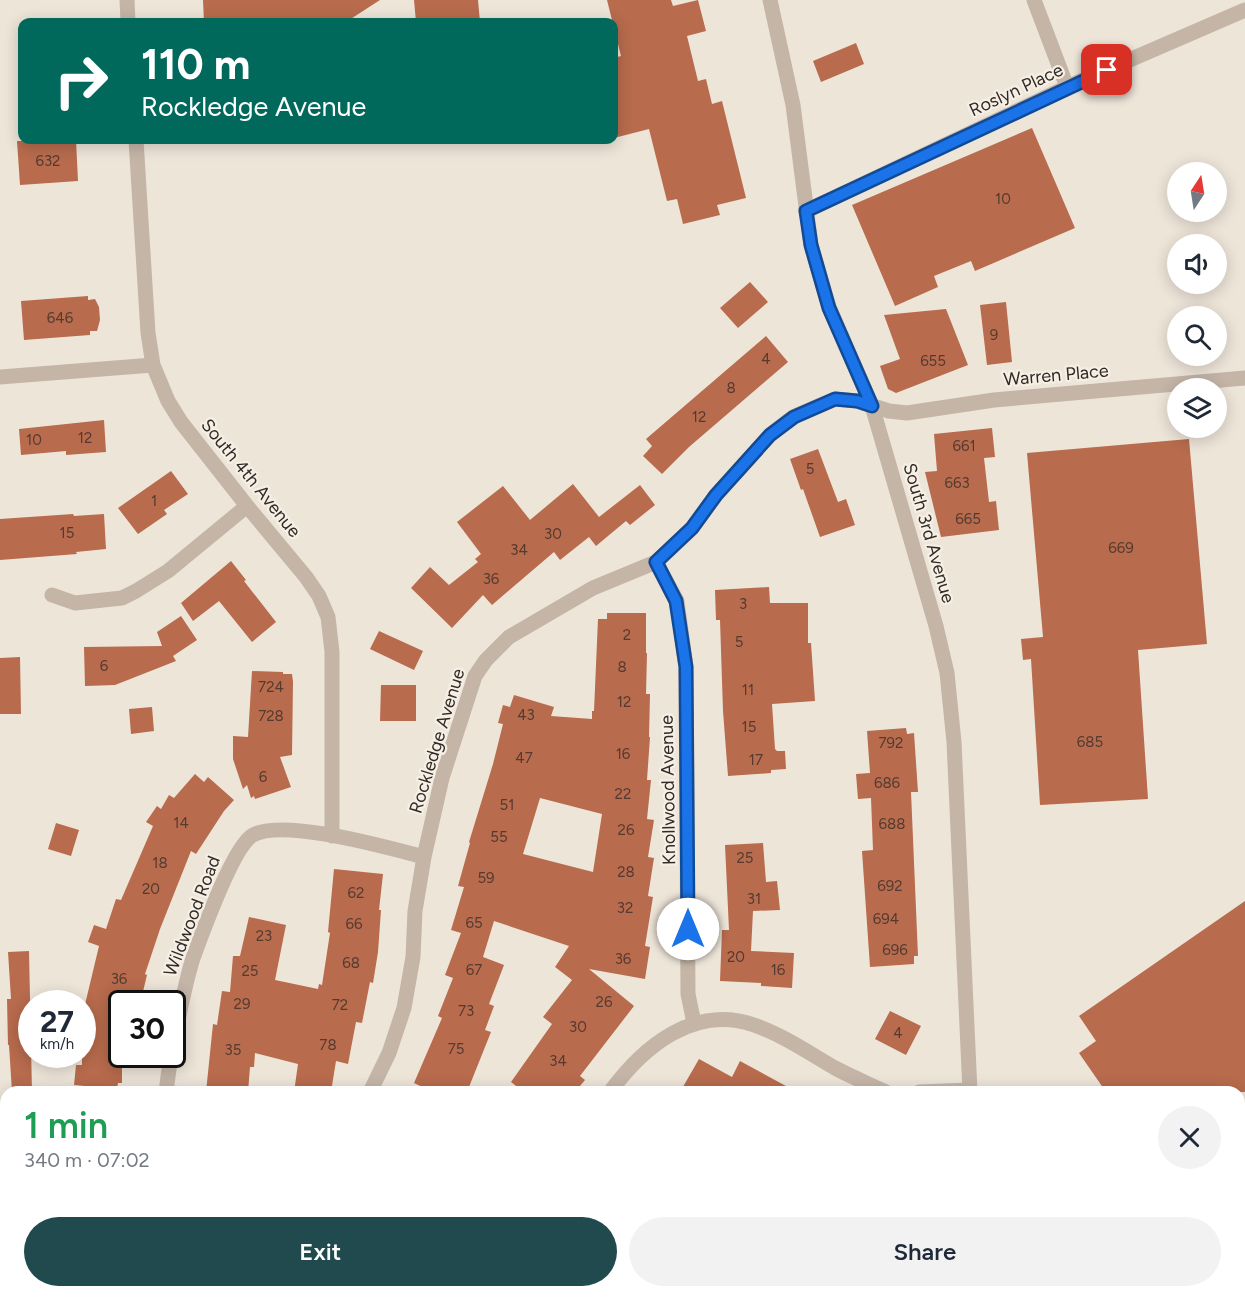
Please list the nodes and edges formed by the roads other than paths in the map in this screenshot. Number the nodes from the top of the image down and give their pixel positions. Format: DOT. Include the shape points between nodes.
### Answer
graph roads {
  1 [pos="127,0"];
  2 [pos="771,0"];
  3 [pos="1034,0"];
  4 [pos="1245,10"];
  5 [pos="128,18"];
  6 [pos="1067,87"];
  7 [pos="136,144"];
  8 [pos="806,211"];
  9 [pos="153,365"];
  10 [pos="0,377"];
  11 [pos="1245,378"];
  12 [pos="872,406"];
  13 [pos="247,506"];
  14 [pos="656,562"];
  15 [pos="52,595"];
  16 [pos="332,836"];
  17 [pos="424,857"];
  18 [pos="186,990"];
  19 [pos="694,1023"];
  20 [pos="169,1068"];
  21 [pos="167,1086"];
  22 [pos="373,1086"];
  23 [pos="614,1086"];
  24 [pos="873,1086"];
  25 [pos="970,1086"];
  1 -- 5 [label="street"];
  2 -- 8 [label="street, South 3rd Avenue" via="793,105"];
  3 -- 6 [label="street"];
  4 -- 6 [label="street, Roslyn Place"];
  6 -- 8 [label="street, Roslyn Place"];
  7 -- 9 [label="street, South 4th Avenue"];
  8 -- 12 [label="street, South 3rd Avenue" via="829,308"];
  9 -- 10 [label="street"];
  9 -- 13 [label="street, South 4th Avenue" via="181,422"];
  11 -- 12 [label="street, Warren Place" via="994,400 908,413"];
  12 -- 14 [label="street, Rockledge Avenue" via="835,399 794,417 770,435 692,528"];
  12 -- 25 [label="street, South 3rd Avenue" via="946,673 954,742"];
  13 -- 15 [label="street" via="168,572 122,598 75,603"];
  13 -- 16 [label="street, South 4th Avenue" via="306,577 328,616 332,651"];
  14 -- 17 [label="street, Rockledge Avenue" via="593,588 509,637 486,660 475,676 442,778"];
  14 -- 19 [label="street, Knollwood Avenue" via="676,601 686,667 688,994"];
  16 -- 17 [label="street, Wildwood Road"];
  16 -- 18 [label="street, Wildwood Road" via="267,830 243,843 223,882 193,959"];
  17 -- 22 [label="street, Rockledge Avenue" via="404,1008"];
  19 -- 23 [label="street" via="651,1048"];
  19 -- 24 [label="street" via="719,1020 753,1024"];
  20 -- 21 [label="street"];
}
